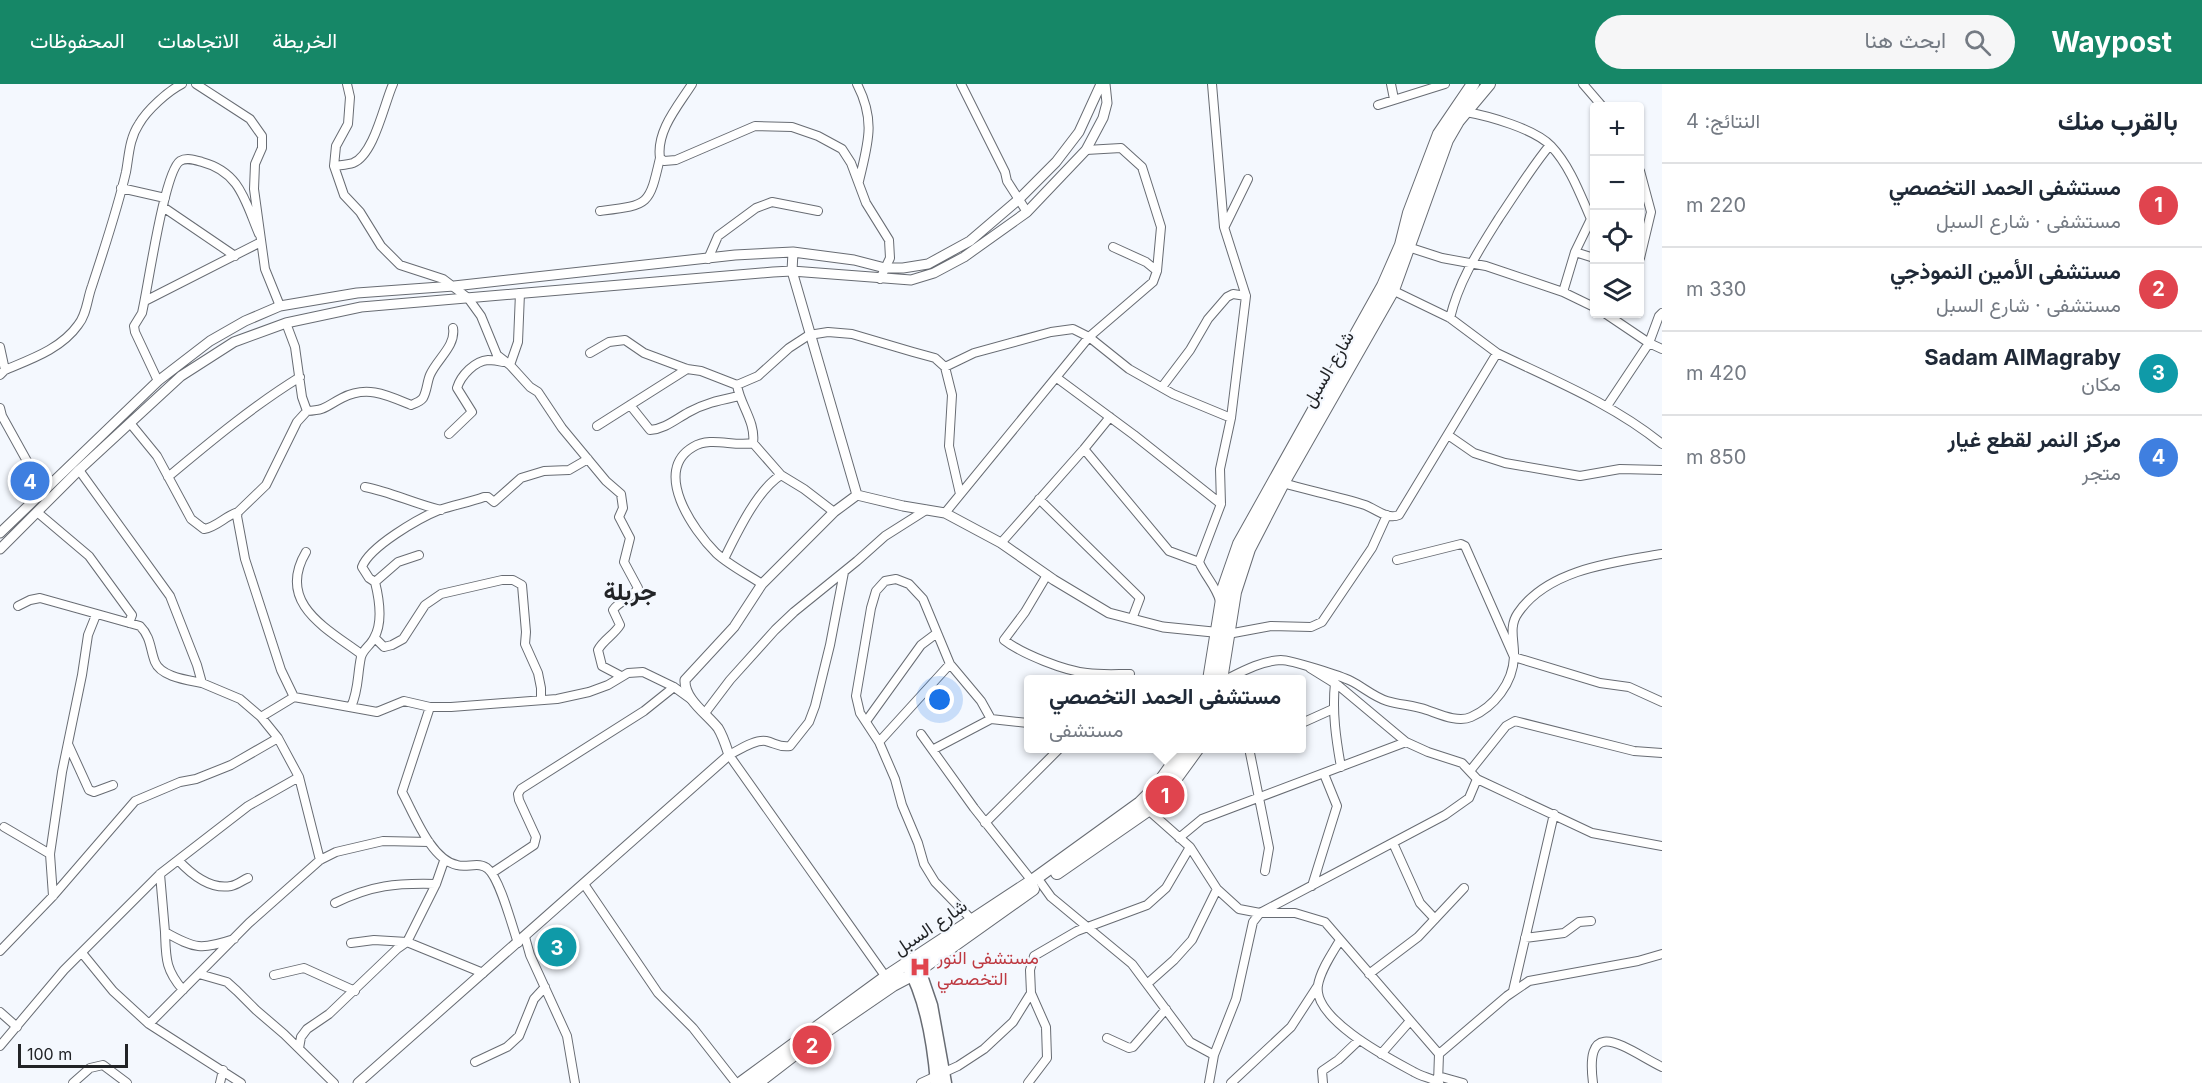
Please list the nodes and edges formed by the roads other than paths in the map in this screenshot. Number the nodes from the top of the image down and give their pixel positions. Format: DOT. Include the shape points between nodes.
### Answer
graph roads {
  1 [pos="182,84"];
  2 [pos="196,84"];
  3 [pos="347,84"];
  4 [pos="393,84"];
  5 [pos="692,84"];
  6 [pos="858,84"];
  7 [pos="961,84"];
  8 [pos="1103,84"];
  9 [pos="1212,84"];
  10 [pos="1391,84"];
  11 [pos="1445,84"];
  12 [pos="1473,84"];
  13 [pos="1489,84"];
  14 [pos="1583,84"];
  15 [pos="1394,99"];
  16 [pos="1599,102"];
  17 [pos="1378,105"];
  18 [pos="1466,112"];
  19 [pos="1550,145"];
  20 [pos="1086,150"];
  21 [pos="660,158"];
  22 [pos="334,166"];
  23 [pos="1248,179"];
  24 [pos="859,183"];
  25 [pos="1644,186"];
  26 [pos="121,188"];
  27 [pos="1018,200"];
  28 [pos="164,203"];
  29 [pos="600,211"];
  30 [pos="819,211"];
  31 [pos="1027,212"];
  32 [pos="1224,227"];
  33 [pos="260,238"];
  34 [pos="1644,241"];
  35 [pos="1405,246"];
  36 [pos="1113,247"];
  37 [pos="793,252"];
  38 [pos="1575,252"];
  39 [pos="235,256"];
  40 [pos="1590,257"];
  41 [pos="708,259"];
  42 [pos="1470,264"];
  43 [pos="885,268"];
  44 [pos="792,271"];
  45 [pos="1157,271"];
  46 [pos="880,279"];
  47 [pos="454,286"];
  48 [pos="1388,288"];
  49 [pos="1563,292"];
  50 [pos="520,293"];
  51 [pos="1246,296"];
  52 [pos="468,298"];
  53 [pos="145,301"];
  54 [pos="1590,305"];
  55 [pos="280,306"];
  56 [pos="1662,313"];
  57 [pos="1450,318"];
  58 [pos="1612,318"];
  59 [pos="286,323"];
  60 [pos="453,328"];
  61 [pos="809,335"];
  62 [pos="1089,337"];
  63 [pos="1649,343"];
  64 [pos="0,347"];
  65 [pos="1662,349"];
  66 [pos="590,352"];
  67 [pos="1497,353"];
  68 [pos="506,363"];
  69 [pos="945,367"];
  70 [pos="687,369"];
  71 [pos="2,372"];
  72 [pos="300,377"];
  73 [pos="1057,378"];
  74 [pos="158,381"];
  75 [pos="737,384"];
  76 [pos="1162,387"];
  77 [pos="739,396"];
  78 [pos="630,405"];
  79 [pos="1607,406"];
  80 [pos="0,408"];
  81 [pos="307,411"];
  82 [pos="1110,417"];
  83 [pos="1231,418"];
  84 [pos="130,423"];
  85 [pos="597,426"];
  86 [pos="449,434"];
  87 [pos="1448,435"];
  88 [pos="753,443"];
  89 [pos="1662,444"];
  90 [pos="1084,449"];
  91 [pos="588,459"];
  92 [pos="79,470"];
  93 [pos="1662,470"];
  94 [pos="782,475"];
  95 [pos="168,477"];
  96 [pos="1283,483"];
  97 [pos="365,487"];
  98 [pos="43,490"];
  99 [pos="960,494"];
  100 [pos="857,495"];
  101 [pos="1040,500"];
  102 [pos="1221,504"];
  103 [pos="441,510"];
  104 [pos="926,510"];
  105 [pos="37,512"];
  106 [pos="238,512"];
  107 [pos="834,512"];
  108 [pos="945,513"];
  109 [pos="1387,515"];
  110 [pos="13,520"];
  111 [pos="22,528"];
  112 [pos="0,532"];
  113 [pos="1001,543"];
  114 [pos="0,549"];
  115 [pos="306,552"];
  116 [pos="1662,554"];
  117 [pos="419,555"];
  118 [pos="724,559"];
  119 [pos="1397,560"];
  120 [pos="1199,562"];
  121 [pos="844,572"];
  122 [pos="1047,575"];
  123 [pos="375,582"];
  124 [pos="762,584"];
  125 [pos="18,606"];
  126 [pos="1221,607"];
  127 [pos="96,615"];
  128 [pos="1132,619"];
  129 [pos="129,623"];
  130 [pos="937,633"];
  131 [pos="1222,633"];
  132 [pos="375,638"];
  133 [pos="362,654"];
  134 [pos="1514,657"];
  135 [pos="951,664"];
  136 [pos="1310,668"];
  137 [pos="1130,674"];
  138 [pos="1210,675"];
  139 [pos="1221,675"];
  140 [pos="1235,675"];
  141 [pos="621,676"];
  142 [pos="202,683"];
  143 [pos="1335,683"];
  144 [pos="674,687"];
  145 [pos="294,697"];
  146 [pos="541,699"];
  147 [pos="693,701"];
  148 [pos="1662,702"];
  149 [pos="351,707"];
  150 [pos="430,707"];
  151 [pos="1333,708"];
  152 [pos="705,713"];
  153 [pos="261,717"];
  154 [pos="991,719"];
  155 [pos="867,720"];
  156 [pos="1306,721"];
  157 [pos="1024,722"];
  158 [pos="921,734"];
  159 [pos="278,738"];
  160 [pos="879,742"];
  161 [pos="1406,742"];
  162 [pos="68,744"];
  163 [pos="934,749"];
  164 [pos="1055,753"];
  165 [pos="1180,753"];
  166 [pos="1194,753"];
  167 [pos="1250,753"];
  168 [pos="1662,753"];
  169 [pos="729,755"];
  170 [pos="1341,767"];
  171 [pos="1470,771"];
  172 [pos="1324,774"];
  173 [pos="299,777"];
  174 [pos="1477,779"];
  175 [pos="112,785"];
  176 [pos="1258,798"];
  177 [pos="1144,807"];
  178 [pos="1554,814"];
  179 [pos="985,823"];
  180 [pos="4,827"];
  181 [pos="1179,838"];
  182 [pos="429,842"];
  183 [pos="1394,843"];
  184 [pos="1662,846"];
  185 [pos="1190,847"];
  186 [pos="50,854"];
  187 [pos="178,860"];
  188 [pos="320,860"];
  189 [pos="444,861"];
  190 [pos="1265,872"];
  191 [pos="492,873"];
  192 [pos="160,874"];
  193 [pos="248,878"];
  194 [pos="1036,882"];
  195 [pos="436,884"];
  196 [pos="584,884"];
  197 [pos="1312,886"];
  198 [pos="1464,888"];
  199 [pos="1217,889"];
  200 [pos="53,896"];
  201 [pos="335,903"];
  202 [pos="1260,914"];
  203 [pos="1435,919"];
  204 [pos="972,920"];
  205 [pos="1591,921"];
  206 [pos="1086,927"];
  207 [pos="165,932"];
  208 [pos="236,938"];
  209 [pos="1525,938"];
  210 [pos="521,940"];
  211 [pos="1340,940"];
  212 [pos="407,942"];
  213 [pos="351,943"];
  214 [pos="0,951"];
  215 [pos="82,953"];
  216 [pos="1662,954"];
  217 [pos="914,966"];
  218 [pos="483,973"];
  219 [pos="200,974"];
  220 [pos="1369,974"];
  221 [pos="274,975"];
  222 [pos="889,981"];
  223 [pos="1147,984"];
  224 [pos="545,987"];
  225 [pos="1317,987"];
  226 [pos="183,990"];
  227 [pos="355,991"];
  228 [pos="1513,991"];
  229 [pos="1031,993"];
  230 [pos="1166,1009"];
  231 [pos="0,1012"];
  232 [pos="1410,1021"];
  233 [pos="149,1024"];
  234 [pos="17,1027"];
  235 [pos="1107,1038"];
  236 [pos="1358,1041"];
  237 [pos="0,1046"];
  238 [pos="299,1048"];
  239 [pos="1439,1053"];
  240 [pos="1381,1054"];
  241 [pos="1214,1055"];
  242 [pos="476,1062"];
  243 [pos="1662,1067"];
  244 [pos="223,1070"];
  245 [pos="940,1078"];
  246 [pos="1438,1081"];
  247 [pos="73,1083"];
  248 [pos="127,1083"];
  249 [pos="220,1083"];
  250 [pos="241,1083"];
  251 [pos="334,1083"];
  252 [pos="358,1083"];
  253 [pos="575,1083"];
  254 [pos="736,1083"];
  255 [pos="741,1083"];
  256 [pos="757,1083"];
  257 [pos="921,1083"];
  258 [pos="1028,1083"];
  259 [pos="1209,1083"];
  260 [pos="1231,1083"];
  261 [pos="1323,1083"];
  262 [pos="1463,1083"];
  263 [pos="1593,1083"];
  1 -- 26 [label="street" via="166,94 139,124 129,148"];
  2 -- 33 [label="street" via="250,119 262,136 254,189"];
  3 -- 22 [label="street" via="348,124 336,146"];
  4 -- 22 [label="street" via="364,156 354,163"];
  5 -- 21 [label="street" via="668,121 658,147"];
  6 -- 24 [label="street" via="870,121"];
  7 -- 27 [label="street"];
  8 -- 20 [label="street" via="1107,103"];
  8 -- 27 [label="street" via="1079,132"];
  9 -- 32 [label="street"];
  10 -- 15 [label="street"];
  11 -- 15 [label="street"];
  12 -- 35 [label="main road, شارع السبل" via="1439,134 1409,213"];
  13 -- 18 [label="main road, شارع السبل"];
  14 -- 16 [label="street"];
  15 -- 17 [label="street"];
  18 -- 19 [label="street" via="1523,129"];
  18 -- 35 [label="main road, شارع السبل" via="1447,140"];
  19 -- 38 [label="street" via="1569,172 1591,219"];
  19 -- 42 [label="street"];
  20 -- 31 [label="street"];
  20 -- 45 [label="street" via="1121,148 1142,167 1161,226"];
  21 -- 24 [label="street" via="676,160 755,126 792,127 842,149"];
  21 -- 29 [label="street" via="644,202"];
  22 -- 47 [label="street" via="344,195 400,265"];
  23 -- 32 [label="street"];
  24 -- 43 [label="street" via="866,203 889,240 890,258"];
  25 -- 34 [label="street" via="1651,212"];
  26 -- 28 [label="street"];
  26 -- 71 [label="street" via="84,316 69,335 45,353"];
  27 -- 31 [label="street"];
  27 -- 43 [label="street" via="970,241 928,264"];
  28 -- 33 [label="street" via="174,167 181,160 208,163 229,174 238,184"];
  28 -- 39 [label="street"];
  28 -- 53 [label="street"];
  30 -- 41 [label="street" via="772,202 756,208 718,236"];
  31 -- 46 [label="street" via="964,257 934,273 911,280"];
  32 -- 51 [label="street"];
  33 -- 39 [label="street"];
  33 -- 55 [label="street" via="265,269"];
  35 -- 42 [label="street"];
  35 -- 48 [label="main road, شارع السبل"];
  36 -- 45 [label="street"];
  37 -- 41 [label="street"];
  37 -- 43 [label="street"];
  37 -- 44 [label="street"];
  38 -- 40 [label="street"];
  38 -- 49 [label="street"];
  39 -- 53 [label="street"];
  41 -- 47 [label="street"];
  42 -- 49 [label="street"];
  42 -- 57 [label="street"];
  43 -- 46 [label="street"];
  44 -- 46 [label="street"];
  44 -- 50 [label="street"];
  44 -- 61 [label="street"];
  45 -- 62 [label="street" via="1153,282"];
  47 -- 52 [label="street"];
  47 -- 55 [label="street" via="357,292"];
  48 -- 57 [label="street"];
  48 -- 96 [label="main road, شارع السبل"];
  48 -- 126 [label="main road, شارع السبل" via="1239,543 1226,578"];
  49 -- 54 [label="street"];
  50 -- 52 [label="street"];
  50 -- 68 [label="street" via="518,342"];
  51 -- 76 [label="street" via="1227,297"];
  51 -- 83 [label="street"];
  52 -- 59 [label="street" via="362,307"];
  52 -- 68 [label="street" via="481,316 497,355"];
  53 -- 74 [label="street" via="134,327"];
  55 -- 74 [label="street" via="210,341"];
  56 -- 63 [label="street"];
  57 -- 67 [label="street"];
  58 -- 63 [label="street"];
  59 -- 72 [label="street"];
  59 -- 84 [label="street" via="234,342 181,376"];
  60 -- 81 [label="street" via="451,343 431,373 420,401 411,405 380,392 354,393 323,410"];
  61 -- 69 [label="street" via="852,334 935,358"];
  61 -- 75 [label="street" via="758,376"];
  61 -- 100 [label="street"];
  62 -- 69 [label="street" via="1073,329 1051,332 974,353"];
  62 -- 73 [label="street"];
  62 -- 76 [label="street" via="1129,369"];
  63 -- 65 [label="street"];
  63 -- 79 [label="street"];
  64 -- 71 [label="street"];
  66 -- 70 [label="street" via="609,342 625,340 644,353"];
  67 -- 79 [label="street"];
  67 -- 87 [label="street"];
  68 -- 86 [label="street" via="488,360 460,379 458,388 472,412"];
  68 -- 91 [label="street" via="538,392"];
  69 -- 99 [label="street" via="952,395 949,446"];
  70 -- 75 [label="street"];
  70 -- 78 [label="street"];
  72 -- 81 [label="street"];
  72 -- 95 [label="street" via="228,427"];
  73 -- 82 [label="street"];
  73 -- 99 [label="street"];
  74 -- 98 [label="street"];
  75 -- 77 [label="street"];
  76 -- 83 [label="street"];
  77 -- 78 [label="street" via="714,401 659,430 650,430"];
  77 -- 88 [label="street" via="752,423"];
  78 -- 85 [label="street"];
  79 -- 89 [label="street"];
  80 -- 98 [label="street"];
  81 -- 106 [label="street" via="297,422 266,485"];
  82 -- 90 [label="street"];
  82 -- 102 [label="street"];
  83 -- 102 [label="street" via="1220,469"];
  84 -- 92 [label="street"];
  84 -- 95 [label="street" via="157,456"];
  87 -- 93 [label="street" via="1474,453 1505,463 1580,476 1620,469"];
  87 -- 109 [label="street" via="1399,515"];
  88 -- 94 [label="street"];
  88 -- 118 [label="street" via="705,442 693,447 677,464 676,489 689,516 697,531"];
  90 -- 101 [label="street"];
  90 -- 120 [label="street" via="1169,550"];
  91 -- 103 [label="street" via="569,470 544,471 521,478 494,502 484,497"];
  91 -- 141 [label="street" via="621,494 623,508 619,517 630,538 624,562 638,588 616,606 620,625 598,650 602,666"];
  92 -- 105 [label="street"];
  92 -- 142 [label="street" via="170,596"];
  94 -- 107 [label="street"];
  94 -- 118 [label="street" via="772,480 755,503"];
  95 -- 106 [label="street" via="191,519 204,529"];
  96 -- 109 [label="street" via="1366,505"];
  96 -- 131 [label="main road, شارع السبل" via="1249,549"];
  97 -- 103 [label="street"];
  98 -- 110 [label="street"];
  99 -- 108 [label="street"];
  100 -- 104 [label="street"];
  100 -- 107 [label="street"];
  101 -- 113 [label="street"];
  101 -- 128 [label="street" via="1140,598"];
  102 -- 120 [label="street"];
  103 -- 123 [label="street" via="394,536 365,560 362,567"];
  104 -- 108 [label="street"];
  104 -- 121 [label="street" via="885,536"];
  105 -- 111 [label="street"];
  105 -- 129 [label="street" via="89,556 132,615"];
  106 -- 145 [label="street" via="245,559 281,670"];
  107 -- 124 [label="street"];
  108 -- 113 [label="street"];
  109 -- 131 [label="street" via="1372,548 1322,622 1311,627 1270,626"];
  110 -- 111 [label="street"];
  110 -- 112 [label="street"];
  111 -- 114 [label="street"];
  113 -- 122 [label="street"];
  115 -- 133 [label="street" via="296,578 300,597 320,625"];
  116 -- 134 [label="street" via="1574,574 1540,589 1517,614 1511,638"];
  117 -- 123 [label="street" via="398,562"];
  118 -- 124 [label="street"];
  119 -- 134 [label="street" via="1465,546"];
  120 -- 126 [label="street" via="1217,590"];
  121 -- 152 [label="street" via="775,630"];
  121 -- 169 [label="street" via="809,722 790,746 757,742"];
  122 -- 128 [label="street" via="1108,613"];
  122 -- 137 [label="street" via="1004,640 1043,660 1085,673"];
  123 -- 132 [label="street" via="379,624"];
  124 -- 147 [label="street" via="734,627 685,680"];
  125 -- 127 [label="street" via="40,598"];
  126 -- 131 [label="main road, شارع السبل"];
  127 -- 129 [label="street"];
  127 -- 162 [label="street" via="88,635"];
  128 -- 131 [label="street" via="1163,627"];
  129 -- 142 [label="street" via="145,631 155,663 163,671"];
  130 -- 135 [label="street"];
  130 -- 155 [label="street" via="921,645"];
  130 -- 155 [label="street" via="922,599 909,584 896,579 885,581 876,591 856,696 860,713"];
  131 -- 138 [label="main road, شارع السبل"];
  131 -- 139 [label="main road, شارع السبل"];
  132 -- 133 [label="street"];
  132 -- 146 [label="street" via="384,646 403,639 425,605 441,594 513,580 522,585 525,644 538,673"];
  133 -- 149 [label="street" via="357,693"];
  134 -- 136 [label="street" via="1498,698 1469,718 1450,718 1386,701 1349,680"];
  134 -- 148 [label="street" via="1600,683 1629,687"];
  135 -- 154 [label="street"];
  135 -- 160 [label="street"];
  136 -- 140 [label="street" via="1282,660"];
  136 -- 143 [label="street"];
  141 -- 144 [label="street" via="643,672"];
  141 -- 146 [label="street" via="589,692"];
  142 -- 153 [label="street" via="240,699"];
  143 -- 151 [label="street"];
  143 -- 161 [label="street"];
  144 -- 147 [label="street"];
  144 -- 191 [label="street" via="644,711 521,789 518,794 536,837 534,845"];
  145 -- 149 [label="street"];
  145 -- 153 [label="street"];
  146 -- 150 [label="street"];
  147 -- 152 [label="street"];
  149 -- 150 [label="street" via="377,712 404,701"];
  150 -- 182 [label="street" via="402,792"];
  151 -- 156 [label="street"];
  151 -- 170 [label="street"];
  152 -- 169 [label="street" via="719,729"];
  153 -- 159 [label="street"];
  154 -- 157 [label="street"];
  154 -- 163 [label="street"];
  155 -- 160 [label="street"];
  158 -- 163 [label="street"];
  159 -- 173 [label="street"];
  159 -- 200 [label="street" via="231,765 135,801"];
  160 -- 204 [label="street" via="924,864 935,882"];
  161 -- 170 [label="street"];
  161 -- 171 [label="street" via="1462,763"];
  162 -- 175 [label="street" via="89,790 94,792"];
  162 -- 186 [label="street"];
  163 -- 179 [label="street"];
  164 -- 179 [label="street"];
  165 -- 177 [label="main road, شارع السبل"];
  166 -- 177 [label="main road, شارع السبل" via="1166,792"];
  167 -- 176 [label="street"];
  168 -- 171 [label="street" via="1634,751 1515,721 1506,726"];
  169 -- 196 [label="street"];
  169 -- 222 [label="street"];
  170 -- 172 [label="street"];
  171 -- 174 [label="street"];
  172 -- 176 [label="street"];
  172 -- 197 [label="street" via="1337,806"];
  173 -- 187 [label="street" via="248,806"];
  173 -- 188 [label="street"];
  174 -- 178 [label="street"];
  174 -- 183 [label="street" via="1469,798"];
  176 -- 181 [label="street" via="1202,819"];
  176 -- 190 [label="street" via="1269,848"];
  177 -- 181 [label="street"];
  177 -- 194 [label="main road, شارع السبل"];
  178 -- 184 [label="street" via="1592,833"];
  178 -- 209 [label="street"];
  179 -- 194 [label="street"];
  180 -- 186 [label="street"];
  181 -- 185 [label="street"];
  182 -- 188 [label="street" via="383,841 336,852"];
  182 -- 189 [label="street"];
  183 -- 197 [label="street"];
  183 -- 203 [label="street" via="1420,903"];
  185 -- 199 [label="street"];
  185 -- 206 [label="street" via="1166,888 1147,904"];
  186 -- 200 [label="street"];
  187 -- 192 [label="street"];
  187 -- 193 [label="street" via="188,871 211,884 232,886"];
  188 -- 208 [label="street"];
  189 -- 191 [label="street" via="481,865"];
  189 -- 195 [label="street"];
  191 -- 210 [label="street"];
  192 -- 207 [label="street"];
  192 -- 215 [label="street"];
  194 -- 204 [label="main road, شارع السبل"];
  194 -- 206 [label="street"];
  194 -- 217 [label="main road, شارع السبل"];
  195 -- 201 [label="street" via="399,883 364,889"];
  195 -- 212 [label="street"];
  196 -- 210 [label="street"];
  196 -- 254 [label="street" via="658,993 693,1028"];
  197 -- 202 [label="street"];
  198 -- 203 [label="street"];
  199 -- 202 [label="street" via="1239,909"];
  199 -- 223 [label="street" via="1191,940"];
  200 -- 214 [label="street"];
  202 -- 211 [label="street" via="1295,913 1325,921"];
  202 -- 241 [label="street" via="1253,922 1236,999"];
  203 -- 220 [label="street"];
  204 -- 217 [label="main road, شارع السبل"];
  205 -- 209 [label="street" via="1579,922 1564,933"];
  206 -- 223 [label="street" via="1132,964"];
  206 -- 229 [label="street" via="1034,956"];
  207 -- 208 [label="street" via="201,948"];
  207 -- 226 [label="street" via="166,962"];
  208 -- 219 [label="street"];
  209 -- 228 [label="street"];
  210 -- 218 [label="street"];
  210 -- 224 [label="street"];
  211 -- 220 [label="street"];
  211 -- 225 [label="street"];
  212 -- 213 [label="street"];
  212 -- 218 [label="street"];
  212 -- 227 [label="street"];
  215 -- 233 [label="street" via="113,991"];
  215 -- 234 [label="street"];
  216 -- 228 [label="street" via="1529,981"];
  217 -- 222 [label="main road, شارع السبل"];
  217 -- 245 [label="main road"];
  218 -- 252 [label="street"];
  219 -- 226 [label="street"];
  219 -- 238 [label="street" via="227,982"];
  220 -- 232 [label="street"];
  221 -- 227 [label="street" via="304,969"];
  222 -- 255 [label="main road, شارع السبل"];
  222 -- 256 [label="main road, شارع السبل"];
  223 -- 230 [label="street"];
  224 -- 242 [label="street" via="534,999 519,1036 507,1047"];
  224 -- 253 [label="street" via="567,1036"];
  225 -- 236 [label="street" via="1322,1004"];
  225 -- 260 [label="street" via="1291,1027"];
  226 -- 233 [label="street"];
  227 -- 238 [label="street" via="301,1036"];
  228 -- 239 [label="street"];
  229 -- 245 [label="street" via="1013,1022"];
  229 -- 258 [label="street" via="1046,1027 1047,1058"];
  230 -- 235 [label="street" via="1133,1047"];
  230 -- 241 [label="street" via="1190,1042"];
  231 -- 234 [label="street"];
  232 -- 239 [label="street"];
  232 -- 240 [label="street"];
  233 -- 244 [label="street"];
  234 -- 237 [label="street"];
  236 -- 240 [label="street"];
  236 -- 261 [label="street" via="1322,1071"];
  238 -- 251 [label="street"];
  239 -- 246 [label="street"];
  240 -- 246 [label="street"];
  241 -- 259 [label="street"];
  243 -- 263 [label="street" via="1609,1040 1599,1042 1593,1048 1590,1062"];
  244 -- 249 [label="street"];
  244 -- 250 [label="street"];
  245 -- 257 [label="street"];
  246 -- 262 [label="street"];
  247 -- 248 [label="street" via="90,1068 103,1065"];
}
